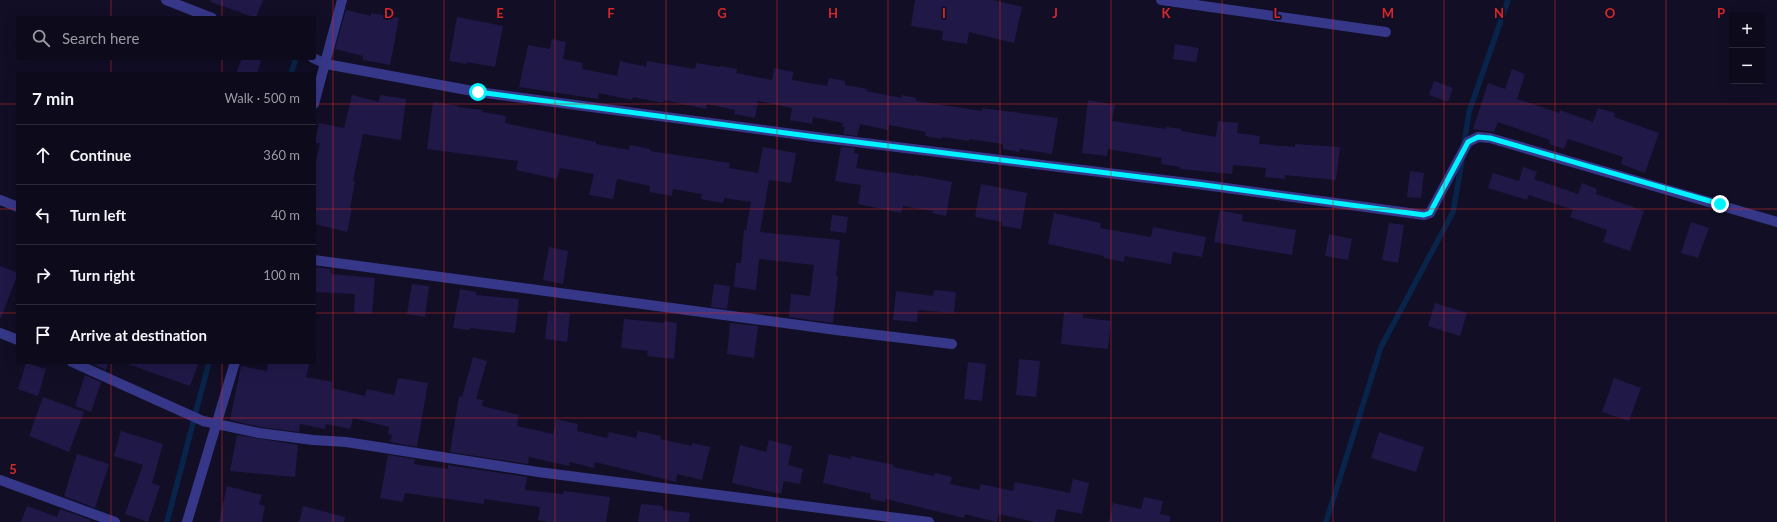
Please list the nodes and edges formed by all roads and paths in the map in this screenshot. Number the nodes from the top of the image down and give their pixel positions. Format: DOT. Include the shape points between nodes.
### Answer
graph roads {
  1 [pos="166,0"];
  2 [pos="342,0"];
  3 [pos="1161,0"];
  4 [pos="207,16"];
  5 [pos="1386,32"];
  6 [pos="316,59"];
  7 [pos="326,64"];
  8 [pos="316,97"];
  9 [pos="0,200"];
  10 [pos="16,206"];
  11 [pos="1777,222"];
  12 [pos="316,260"];
  13 [pos="0,333"];
  14 [pos="16,339"];
  15 [pos="952,344"];
  16 [pos="76,364"];
  17 [pos="234,364"];
  18 [pos="216,424"];
  19 [pos="0,480"];
  20 [pos="115,522"];
  21 [pos="187,522"];
  22 [pos="929,522"];
  1 -- 4 [label="street"];
  2 -- 7 [label="street"];
  3 -- 5 [label="street"];
  6 -- 7 [label="street"];
  7 -- 8 [label="street"];
  7 -- 11 [label="street" via="493,94 1424,215 1430,213 1468,142 1478,137 1490,138"];
  9 -- 10 [label="street"];
  12 -- 15 [label="street"];
  13 -- 14 [label="street"];
  16 -- 18 [label="street" via="188,415"];
  17 -- 18 [label="street"];
  18 -- 21 [label="street"];
  18 -- 22 [label="street" via="259,433 353,443 538,472"];
  19 -- 20 [label="street"];
}
